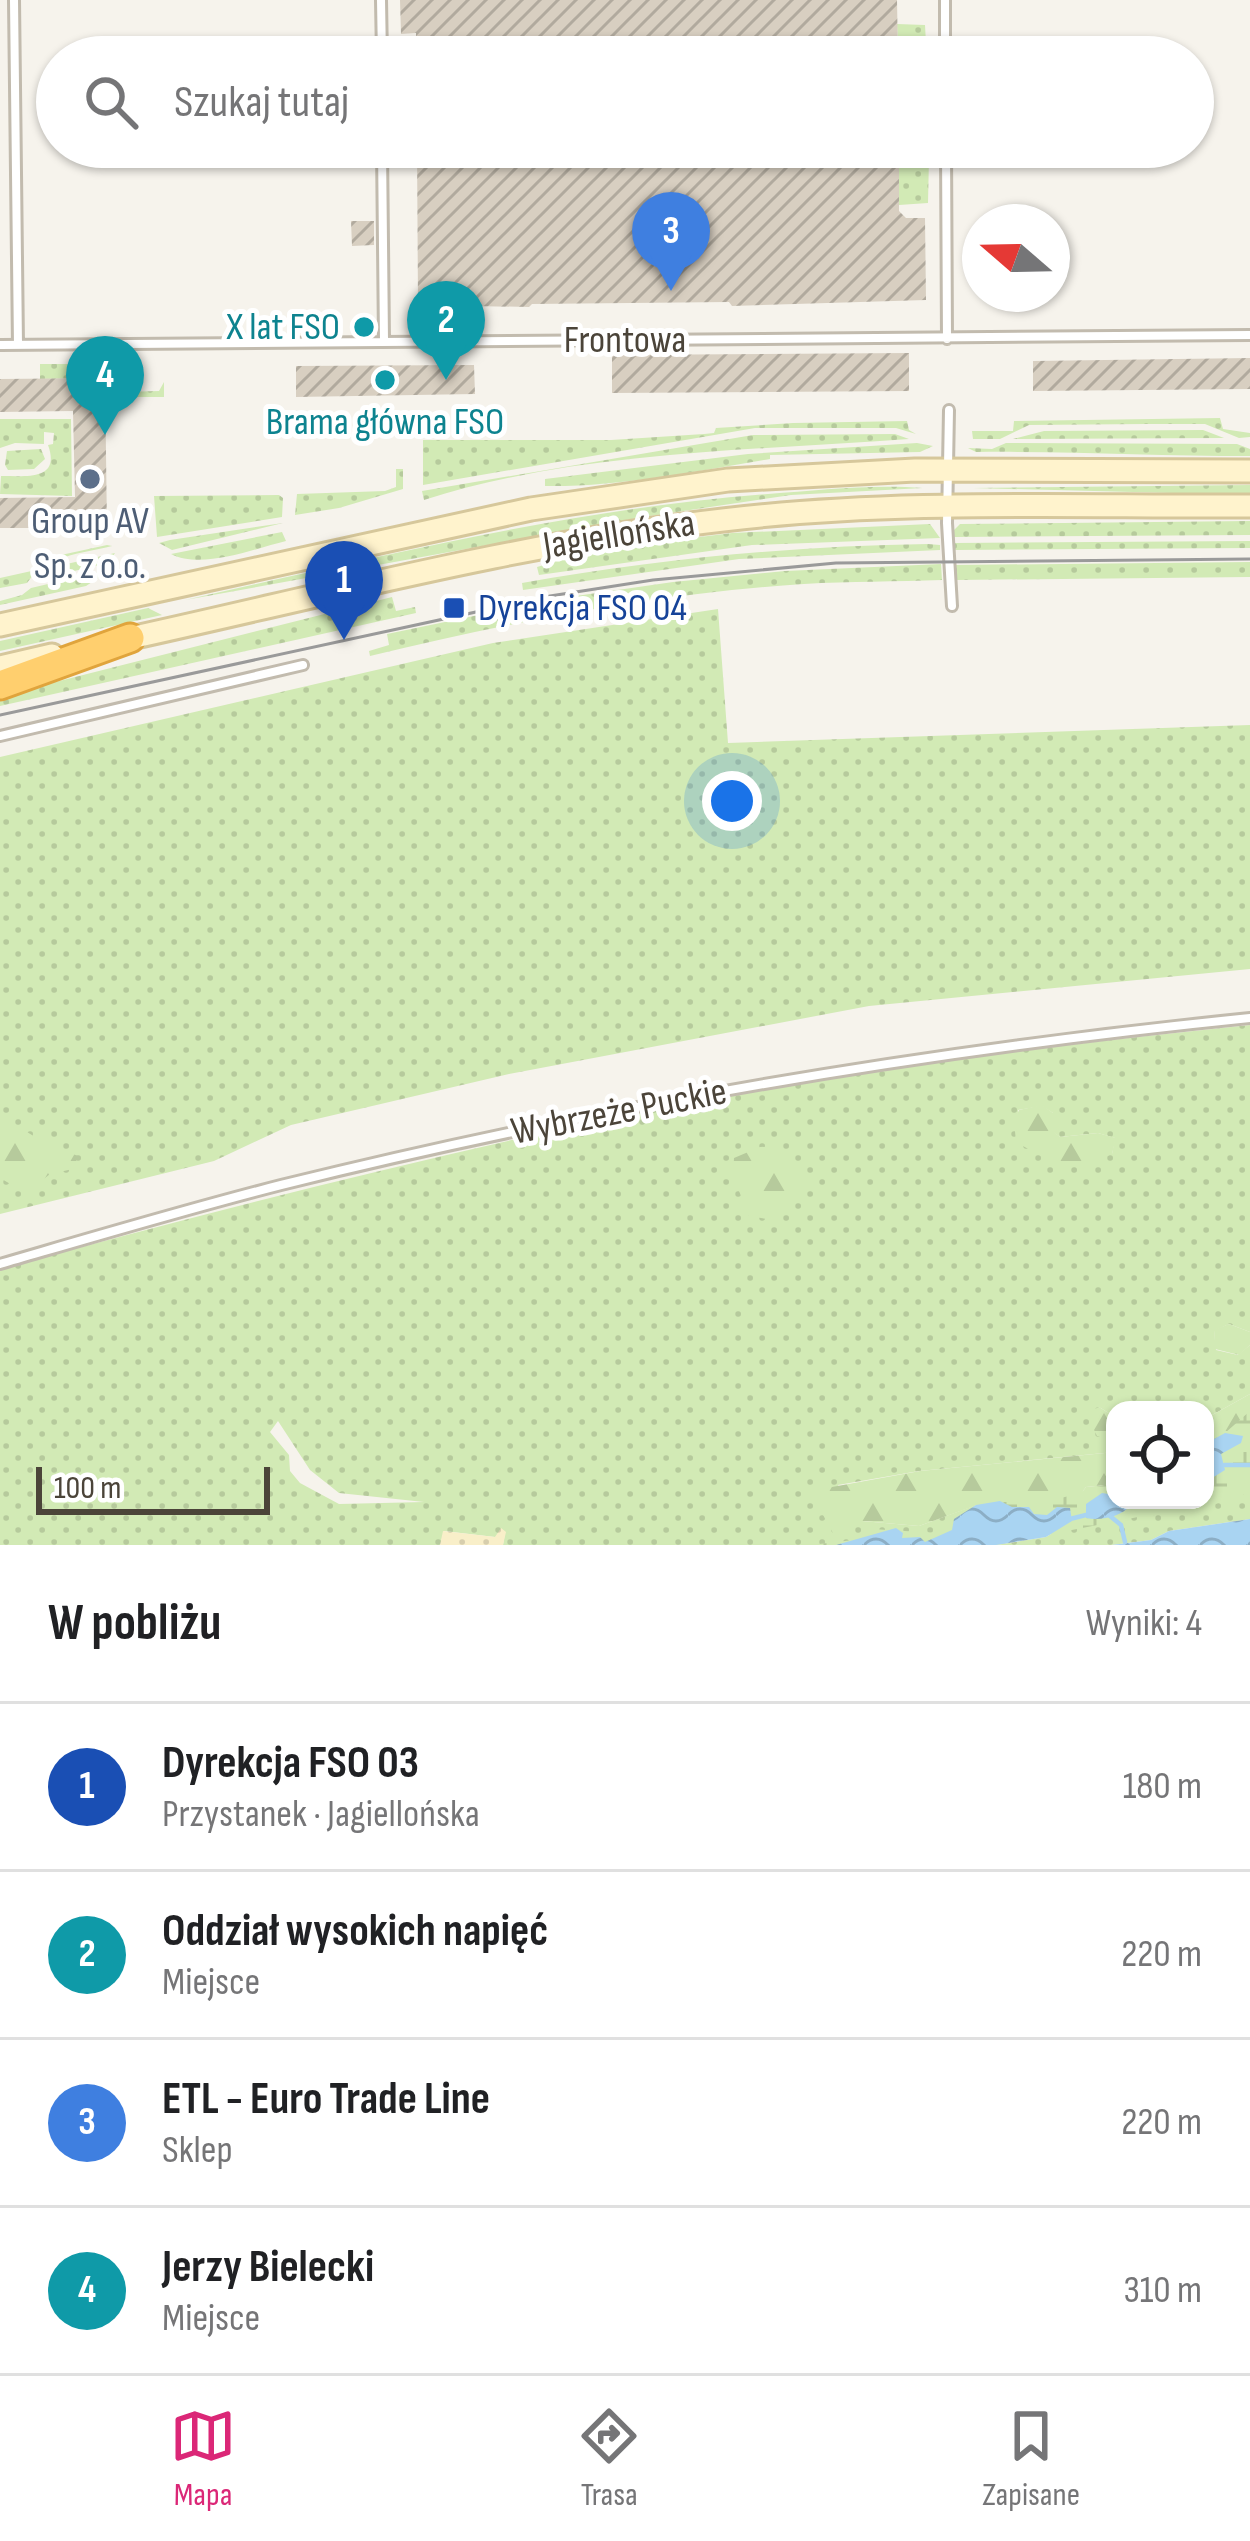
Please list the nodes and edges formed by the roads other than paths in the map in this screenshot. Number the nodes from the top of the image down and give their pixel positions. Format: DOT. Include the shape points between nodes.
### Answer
graph roads {
  1 [pos="14,0"];
  2 [pos="381,0"];
  3 [pos="945,0"];
  4 [pos="382,36"];
  5 [pos="945,36"];
  6 [pos="382,168"];
  7 [pos="946,168"];
  8 [pos="1250,335"];
  9 [pos="947,338"];
  10 [pos="384,341"];
  11 [pos="0,345"];
  12 [pos="18,345"];
  13 [pos="949,410"];
  14 [pos="948,470"];
  15 [pos="1250,471"];
  16 [pos="1250,506"];
  17 [pos="947,508"];
  18 [pos="952,606"];
  19 [pos="0,625"];
  20 [pos="130,638"];
  21 [pos="303,665"];
  22 [pos="0,667"];
  23 [pos="0,685"];
  24 [pos="0,736"];
  25 [pos="1250,1018"];
  26 [pos="0,1264"];
  1 -- 12 [label="lane"];
  2 -- 4 [label="lane"];
  3 -- 5 [label="lane"];
  6 -- 10 [label="lane"];
  7 -- 9 [label="lane"];
  8 -- 9 [label="lane, Frontowa"];
  9 -- 10 [label="lane, Frontowa"];
  10 -- 12 [label="lane, Frontowa"];
  11 -- 12 [label="lane, Frontowa"];
  13 -- 14 [label="lane"];
  14 -- 15 [label="main road, Jagiellońska"];
  14 -- 17 [label="lane"];
  14 -- 19 [label="main road, Jagiellońska" via="728,480 531,509"];
  16 -- 17 [label="main road, Jagiellońska"];
  17 -- 18 [label="lane"];
  17 -- 20 [label="main road, Jagiellońska" via="729,519 557,543"];
  20 -- 22 [label="main road, Jagiellońska"];
  20 -- 23 [label="highway"];
  21 -- 24 [label="lane"];
  25 -- 26 [label="lane, Wybrzeże Puckie" via="856,1068 644,1106 279,1186"];
}
